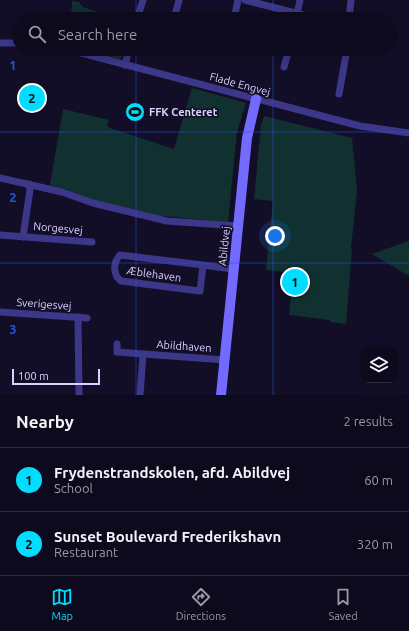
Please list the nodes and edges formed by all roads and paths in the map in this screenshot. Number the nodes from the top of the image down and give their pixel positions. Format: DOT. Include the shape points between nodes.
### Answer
graph roads {
  1 [pos="143,0"];
  2 [pos="179,0"];
  3 [pos="238,0"];
  4 [pos="245,0"];
  5 [pos="300,0"];
  6 [pos="351,0"];
  7 [pos="139,12"];
  8 [pos="176,12"];
  9 [pos="235,12"];
  10 [pos="284,12"];
  11 [pos="298,12"];
  12 [pos="350,12"];
  13 [pos="0,43"];
  14 [pos="12,43"];
  15 [pos="91,56"];
  16 [pos="127,56"];
  17 [pos="287,56"];
  18 [pos="346,56"];
  19 [pos="124,65"];
  20 [pos="284,67"];
  21 [pos="339,94"];
  22 [pos="256,100"];
  23 [pos="409,133"];
  24 [pos="0,178"];
  25 [pos="29,184"];
  26 [pos="238,226"];
  27 [pos="0,235"];
  28 [pos="23,236"];
  29 [pos="92,242"];
  30 [pos="203,265"];
  31 [pos="233,269"];
  32 [pos="0,312"];
  33 [pos="78,317"];
  34 [pos="87,318"];
  35 [pos="117,344"];
  36 [pos="143,355"];
  37 [pos="224,360"];
  38 [pos="79,395"];
  39 [pos="140,395"];
  40 [pos="221,395"];
  1 -- 7 [label="street"];
  2 -- 8 [label="street"];
  3 -- 9 [label="street"];
  4 -- 10 [label="street"];
  5 -- 11 [label="street"];
  6 -- 12 [label="street"];
  13 -- 14 [label="street"];
  15 -- 19 [label="street, Flade Engvej"];
  16 -- 19 [label="street"];
  17 -- 20 [label="street"];
  18 -- 21 [label="street"];
  19 -- 22 [label="street, Flade Engvej"];
  22 -- 23 [label="street, Flade Engvej" via="360,126"];
  22 -- 26 [label="street, Abildvej" via="247,138"];
  24 -- 25 [label="street"];
  25 -- 26 [label="street" via="166,221"];
  25 -- 28 [label="street, Norgesvej"];
  26 -- 31 [label="street, Abildvej"];
  27 -- 28 [label="street, Norgesvej"];
  28 -- 29 [label="street, Norgesvej"];
  30 -- 30 [label="street, Æblehaven" via="200,291 121,281 116,278 114,268 120,255"];
  30 -- 31 [label="street, Æblehaven"];
  31 -- 37 [label="street, Abildvej"];
  32 -- 33 [label="street, Sverigesvej"];
  33 -- 34 [label="street, Sverigesvej"];
  33 -- 38 [label="street"];
  35 -- 36 [label="street, Abildhaven" via="117,352"];
  36 -- 37 [label="street, Abildhaven"];
  36 -- 39 [label="street, Abildhaven"];
  37 -- 40 [label="street, Abildvej"];
}
